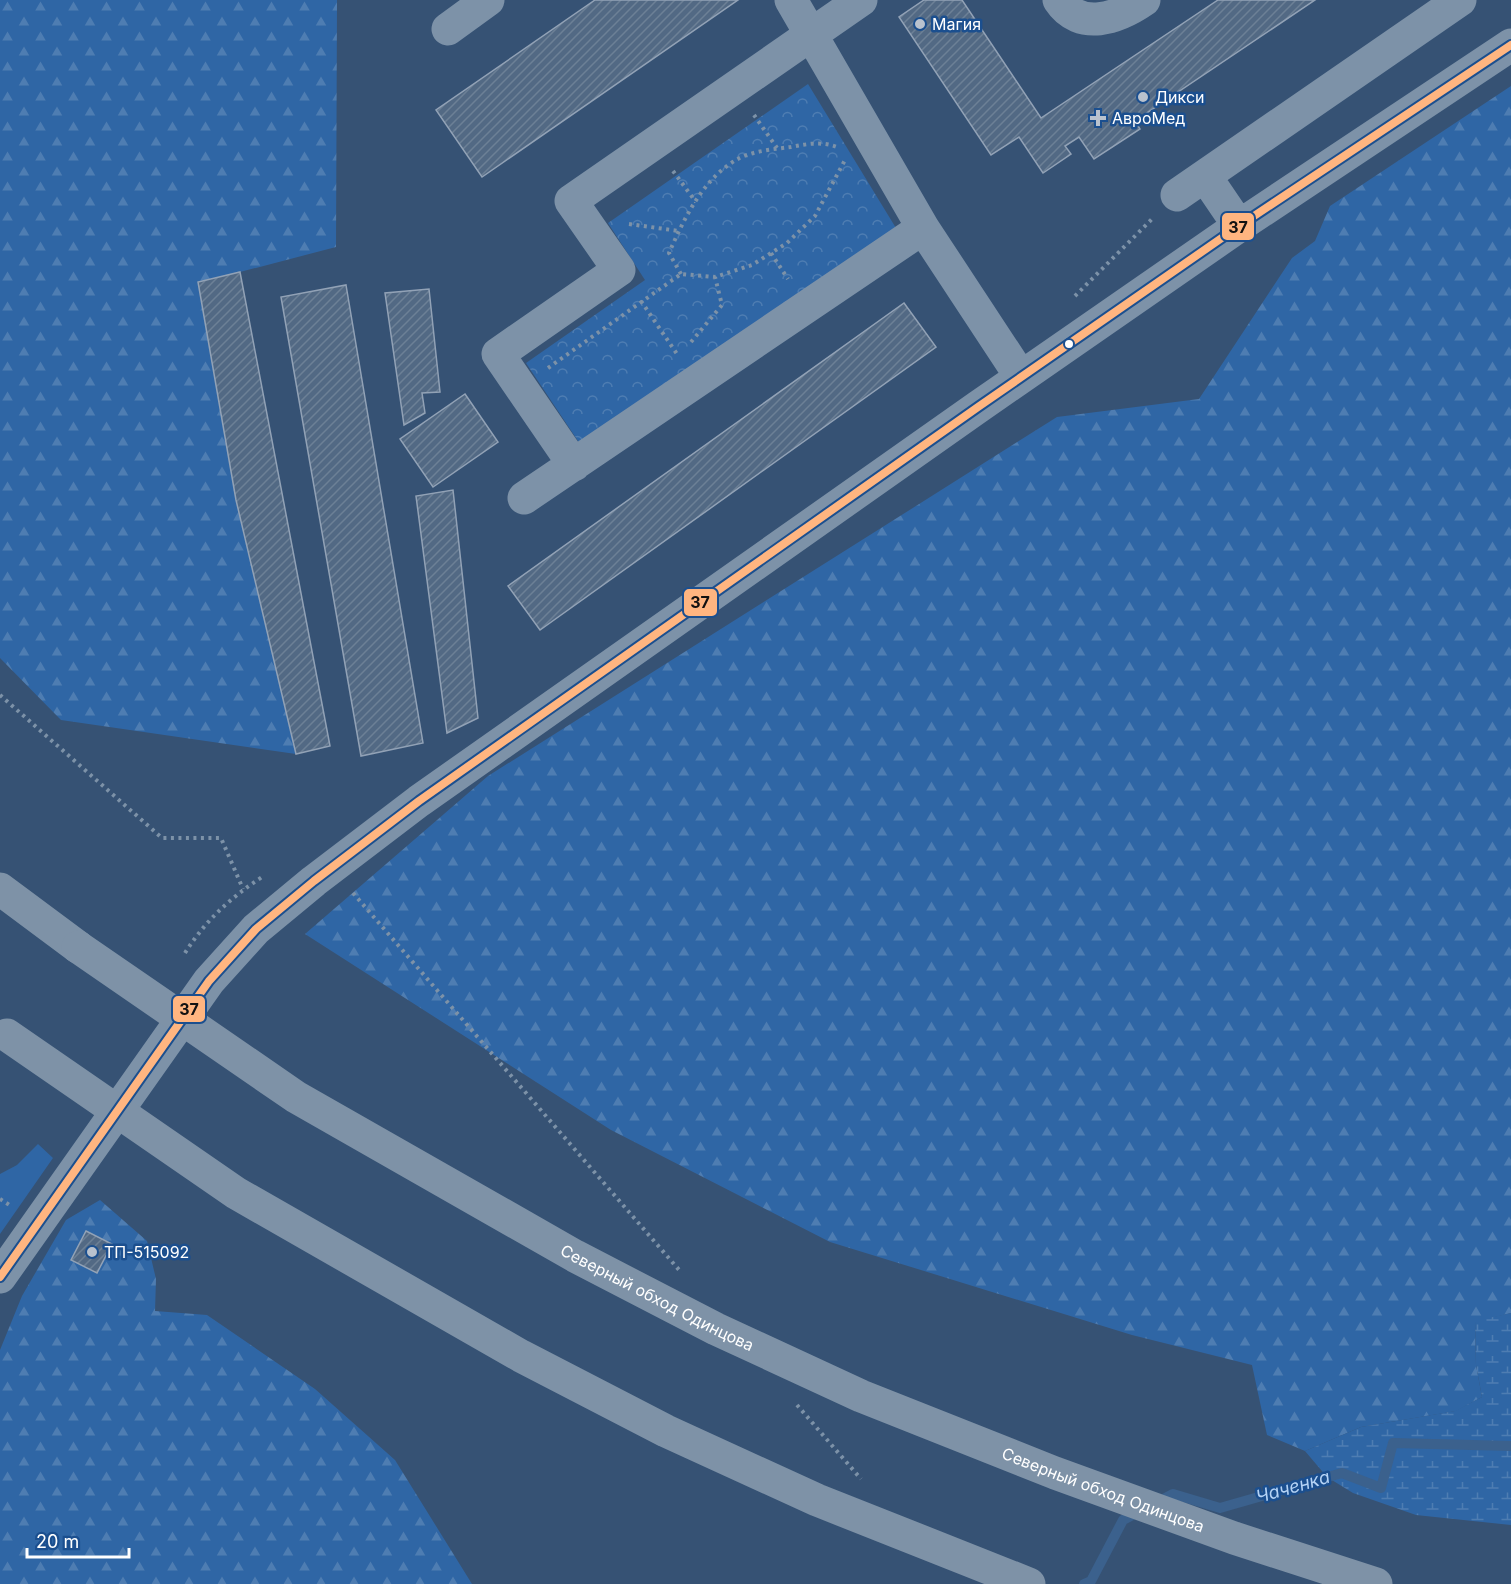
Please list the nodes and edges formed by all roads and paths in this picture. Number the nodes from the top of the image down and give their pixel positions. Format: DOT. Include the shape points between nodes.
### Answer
graph roads {
  1 [pos="488,0"];
  2 [pos="790,0"];
  3 [pos="861,0"];
  4 [pos="1059,0"];
  5 [pos="1144,0"];
  6 [pos="1460,0"];
  7 [pos="448,29"];
  8 [pos="812,34"];
  9 [pos="1511,45"];
  10 [pos="735,88"];
  11 [pos="777,148"];
  12 [pos="841,148"];
  13 [pos="849,151"];
  14 [pos="1205,176"];
  15 [pos="1177,195"];
  16 [pos="1239,226"];
  17 [pos="923,228"];
  18 [pos="619,270"];
  19 [pos="681,274"];
  20 [pos="715,277"];
  21 [pos="642,302"];
  22 [pos="677,354"];
  23 [pos="668,360"];
  24 [pos="544,371"];
  25 [pos="1021,377"];
  26 [pos="697,382"];
  27 [pos="574,465"];
  28 [pos="524,498"];
  29 [pos="0,695"];
  30 [pos="332,868"];
  31 [pos="0,889"];
  32 [pos="243,889"];
  33 [pos="4,1033"];
  34 [pos="685,1276"];
  35 [pos="0,1277"];
  36 [pos="795,1403"];
  37 [pos="866,1484"];
  38 [pos="1029,1584"];
  39 [pos="1376,1584"];
  1 -- 7 [label="street"];
  2 -- 8 [label="street"];
  3 -- 8 [label="street"];
  4 -- 5 [label="street" via="1065,10 1092,20 1123,14"];
  6 -- 14 [label="street"];
  8 -- 10 [label="street"];
  8 -- 17 [label="street"];
  9 -- 16 [label="street"];
  10 -- 11 [label="path"];
  10 -- 18 [label="street" via="571,201"];
  11 -- 12 [label="path" via="825,142"];
  11 -- 19 [label="path" via="737,159 707,184 669,253"];
  13 -- 20 [label="path" via="820,208 801,230 752,265"];
  14 -- 15 [label="street"];
  14 -- 16 [label="street"];
  16 -- 25 [label="street"];
  17 -- 25 [label="street"];
  17 -- 26 [label="street"];
  18 -- 21 [label="path"];
  18 -- 27 [label="street" via="498,354"];
  19 -- 20 [label="path"];
  19 -- 21 [label="path"];
  20 -- 22 [label="path" via="722,305"];
  21 -- 22 [label="path"];
  21 -- 24 [label="path"];
  22 -- 23 [label="path"];
  22 -- 26 [label="path"];
  25 -- 30 [label="street" via="419,801"];
  26 -- 27 [label="street"];
  27 -- 28 [label="street"];
  29 -- 32 [label="path" via="162,838 221,838"];
  30 -- 34 [label="path"];
  30 -- 35 [label="street" via="256,929 209,981"];
  31 -- 39 [label="highway, Северный обход Одинцова, bridge" via="296,1097 574,1256 716,1329 861,1396 1055,1473"];
  33 -- 38 [label="highway, bridge" via="236,1193 521,1356 666,1431 817,1500"];
  36 -- 37 [label="path"];
}
